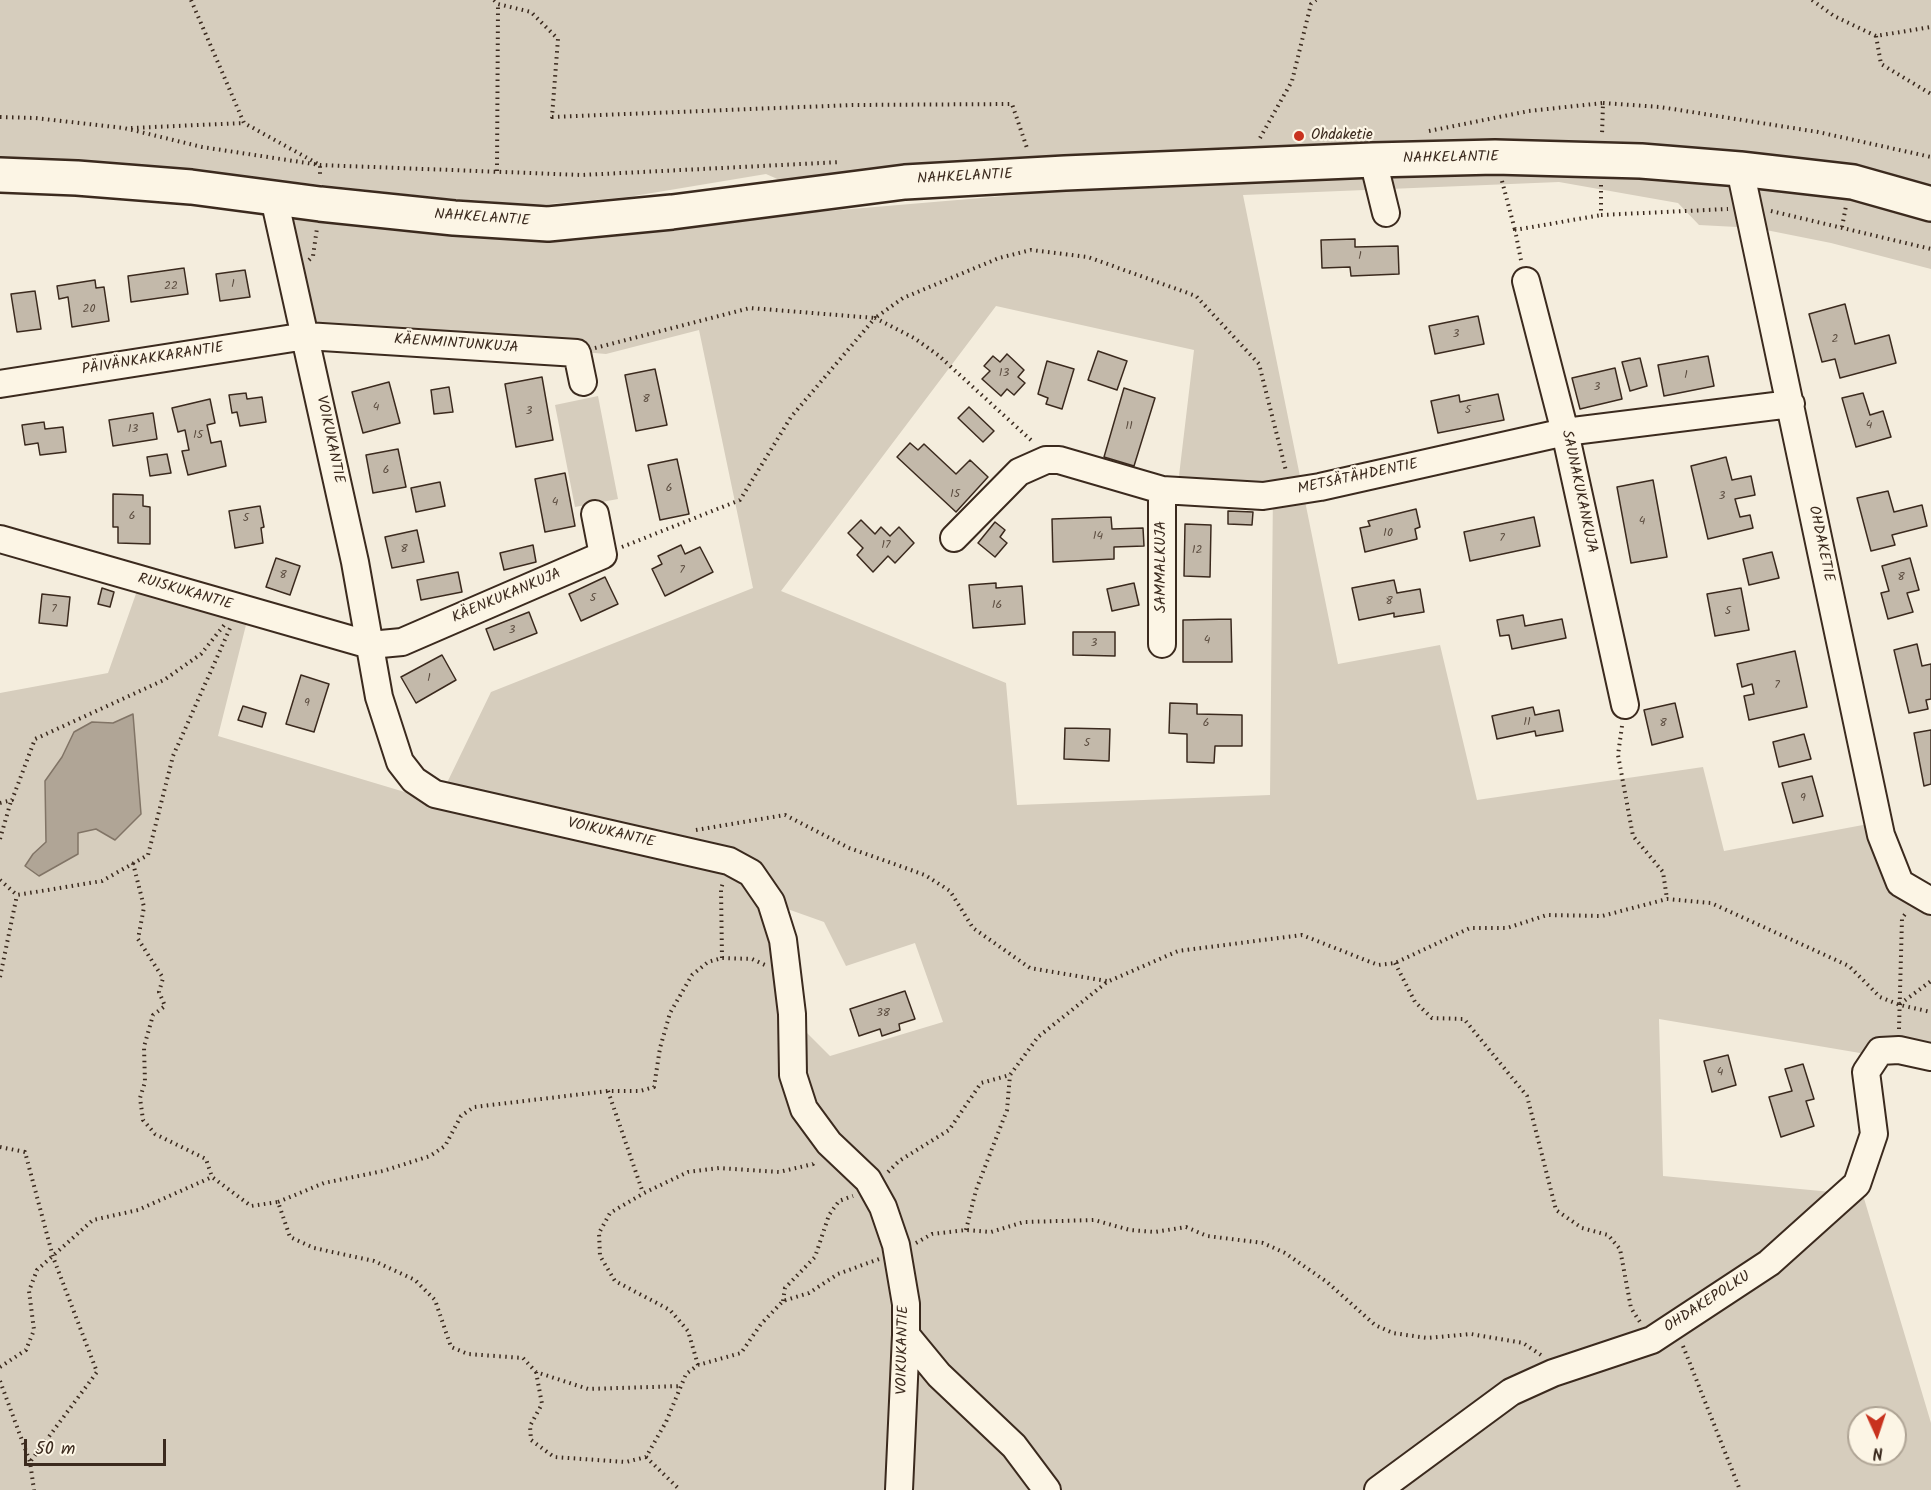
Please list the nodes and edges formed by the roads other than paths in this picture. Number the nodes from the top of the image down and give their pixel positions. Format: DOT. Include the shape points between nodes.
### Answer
graph roads {
  1 [pos="1373,160"];
  2 [pos="1740,169"];
  3 [pos="0,175"];
  4 [pos="274,198"];
  5 [pos="1931,204"];
  6 [pos="1386,213"];
  7 [pos="1526,281"];
  8 [pos="306,336"];
  9 [pos="583,382"];
  10 [pos="0,384"];
  11 [pos="1791,404"];
  12 [pos="1565,432"];
  13 [pos="1162,490"];
  14 [pos="595,514"];
  15 [pos="954,538"];
  16 [pos="0,539"];
  17 [pos="1162,644"];
  18 [pos="370,645"];
  19 [pos="1625,705"];
  20 [pos="1926,898"];
  21 [pos="1931,1058"];
  22 [pos="906,1335"];
  23 [pos="899,1490"];
  24 [pos="1047,1490"];
  25 [pos="1378,1490"];
  1 -- 2 [label="main road, NAHKELANTIE" via="1641,161"];
  1 -- 4 [label="main road, NAHKELANTIE" via="905,182 548,224"];
  1 -- 6 [label="street"];
  2 -- 5 [label="main road, NAHKELANTIE" via="1853,182"];
  2 -- 11 [label="street, OHDAKETIE"];
  3 -- 4 [label="main road, NAHKELANTIE" via="191,187"];
  4 -- 8 [label="street, VOIKUKANTIE"];
  7 -- 12 [label="street, SAUNAKUKANKUJA"];
  8 -- 9 [label="street, KÄENMINTUNKUJA" via="577,353"];
  8 -- 10 [label="street, PÄIVÄNKAKKARANTIE"];
  8 -- 18 [label="street, VOIKUKANTIE"];
  11 -- 12 [label="street, METSÄTÄHDENTIE"];
  11 -- 20 [label="street, OHDAKETIE" via="1881,835 1900,882"];
  12 -- 13 [label="street, METSÄTÄHDENTIE" via="1291,492 1263,496"];
  12 -- 19 [label="street, SAUNAKUKANKUJA"];
  13 -- 15 [label="street, METSÄTÄHDENTIE" via="1059,460 1046,460 1019,472"];
  13 -- 17 [label="street, SAMMALKUJA"];
  14 -- 18 [label="street, KÄENKUKANKUJA" via="603,555 402,642"];
  16 -- 18 [label="street, RUISKUKANTIE"];
  18 -- 22 [label="street, VOIKUKANTIE" via="379,697 400,762 414,780 435,794 729,861 751,873 771,902 783,940 792,1014 793,1075 804,1109 829,1143 867,1180 884,1206 906,1304"];
  21 -- 25 [label="street, OHDAKEPOLKU" via="1899,1050 1880,1051 1866,1072 1874,1134 1857,1184 1769,1263 1652,1340 1553,1373 1511,1392"];
  22 -- 23 [label="street, VOIKUKANTIE"];
  22 -- 24 [label="street" via="939,1375 1014,1446"];
}
